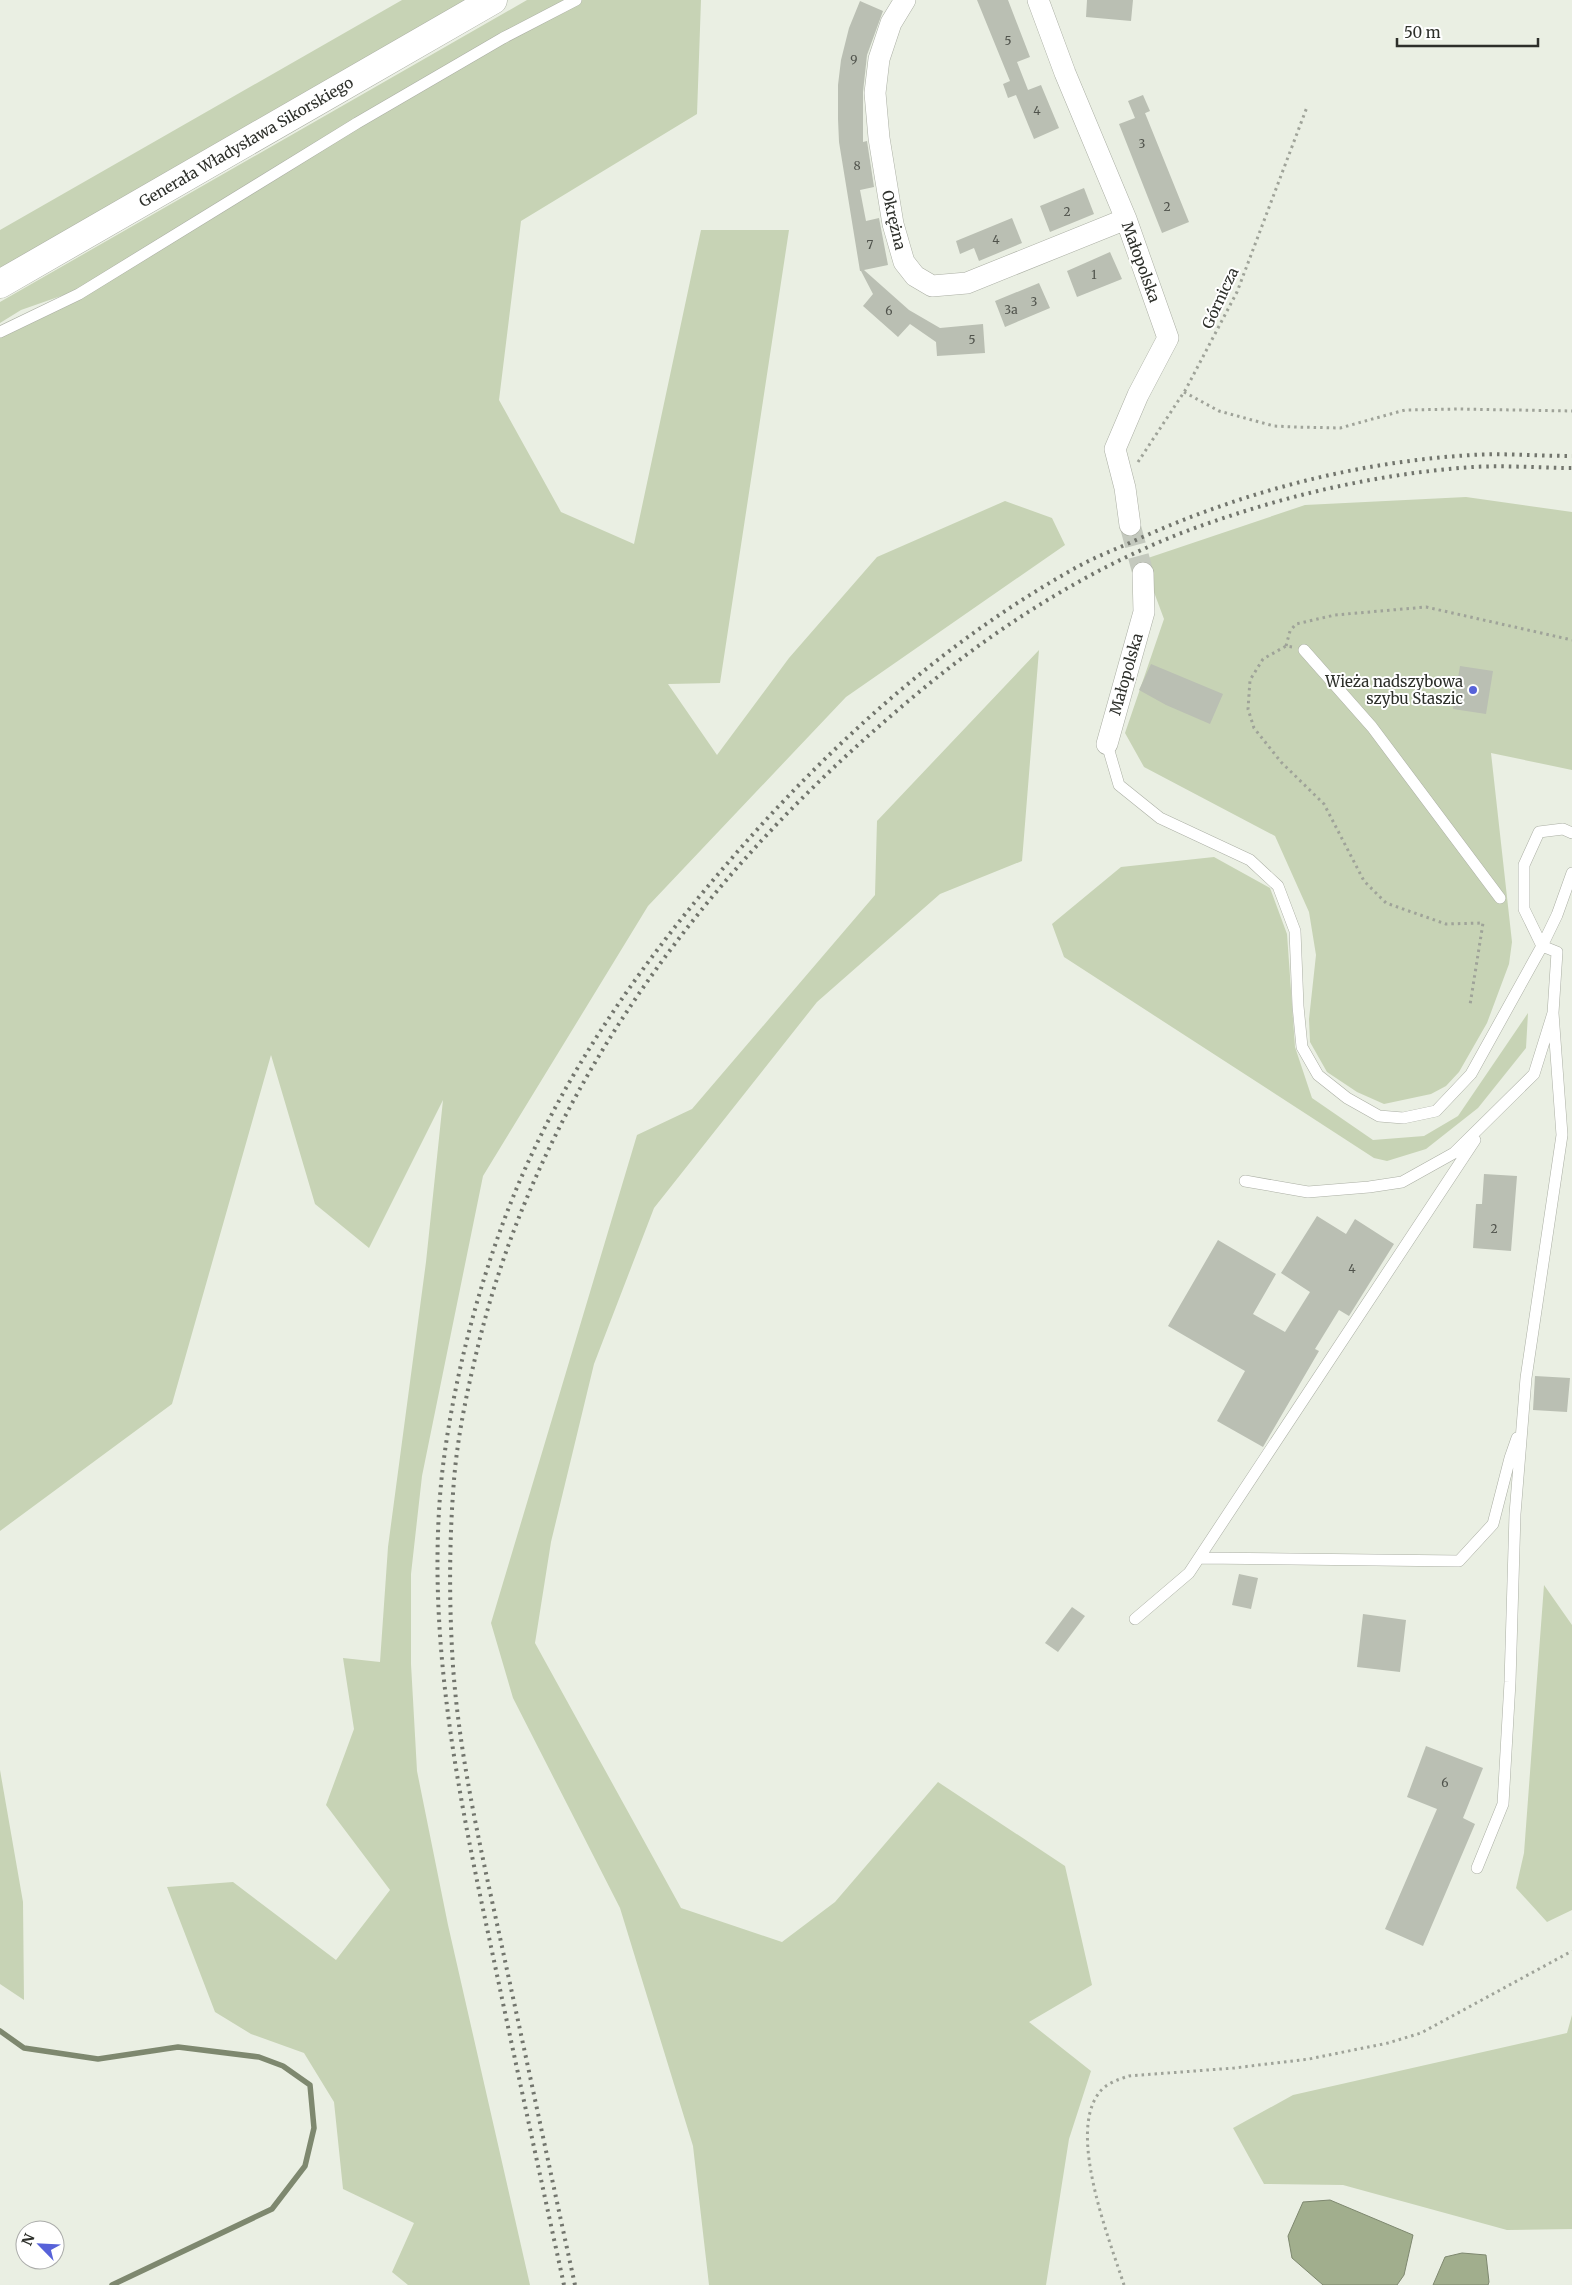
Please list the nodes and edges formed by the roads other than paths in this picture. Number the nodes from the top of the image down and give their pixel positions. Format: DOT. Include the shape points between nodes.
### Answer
graph roads {
  1 [pos="493,0"];
  2 [pos="576,0"];
  3 [pos="905,0"];
  4 [pos="1038,0"];
  5 [pos="1126,219"];
  6 [pos="0,284"];
  7 [pos="0,332"];
  8 [pos="1130,526"];
  9 [pos="1143,573"];
  10 [pos="1304,650"];
  11 [pos="1107,744"];
  12 [pos="1572,832"];
  13 [pos="1572,873"];
  14 [pos="1500,898"];
  15 [pos="1542,946"];
  16 [pos="1553,1013"];
  17 [pos="1488,1119"];
  18 [pos="1245,1181"];
  19 [pos="1522,1426"];
  20 [pos="1198,1558"];
  21 [pos="1134,1619"];
  22 [pos="1477,1868"];
  1 -- 6 [label="main road, Generała Władysława Sikorskiego"];
  2 -- 7 [label="lane" via="358,122 78,294"];
  3 -- 5 [label="street, Okrężna" via="891,23 879,59 875,93 893,224 904,262 915,276 932,286 967,283"];
  4 -- 5 [label="street, Małopolska"];
  5 -- 8 [label="street, Małopolska" via="1168,338 1138,395 1116,449"];
  9 -- 11 [label="street, Małopolska" via="1144,612"];
  10 -- 14 [label="lane" via="1372,727"];
  11 -- 15 [label="lane" via="1119,785 1160,818 1250,860 1278,886 1295,931 1302,1047 1318,1075 1347,1098 1379,1116 1403,1118 1436,1111 1471,1074"];
  12 -- 15 [label="lane" via="1563,829 1539,832 1524,865 1524,909"];
  13 -- 15 [label="lane"];
  15 -- 16 [label="lane" via="1557,952"];
  16 -- 17 [label="lane" via="1534,1074"];
  16 -- 19 [label="lane" via="1562,1135 1526,1378"];
  17 -- 18 [label="lane" via="1454,1153 1402,1182 1308,1192"];
  17 -- 20 [label="lane"];
  19 -- 20 [label="lane" via="1493,1524 1459,1561"];
  19 -- 22 [label="lane" via="1515,1514 1503,1804"];
  20 -- 21 [label="lane" via="1189,1573"];
}
